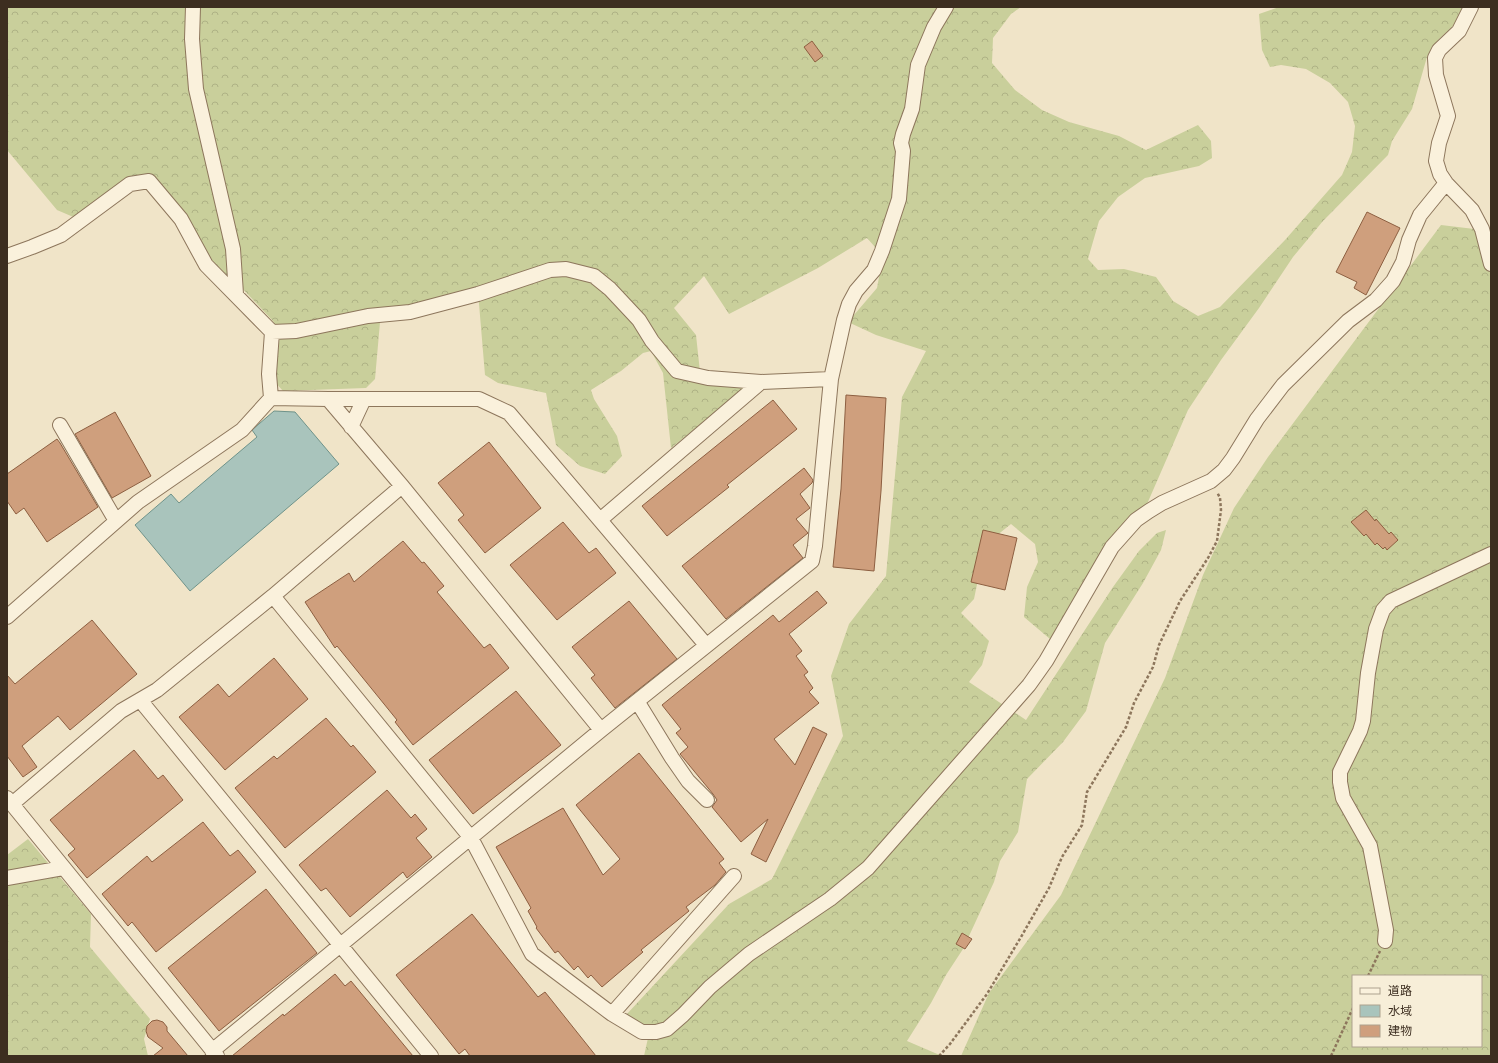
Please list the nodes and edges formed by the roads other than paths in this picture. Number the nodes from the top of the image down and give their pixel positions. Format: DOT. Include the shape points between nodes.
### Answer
graph roads {
  1 [pos="193,7"];
  2 [pos="946,7"];
  3 [pos="1471,7"];
  4 [pos="1446,183"];
  5 [pos="7,256"];
  6 [pos="1491,264"];
  7 [pos="236,294"];
  8 [pos="272,332"];
  9 [pos="831,379"];
  10 [pos="761,382"];
  11 [pos="270,398"];
  12 [pos="328,399"];
  13 [pos="364,399"];
  14 [pos="60,425"];
  15 [pos="351,427"];
  16 [pos="402,486"];
  17 [pos="600,520"];
  18 [pos="116,522"];
  19 [pos="1491,554"];
  20 [pos="273,596"];
  21 [pos="7,617"];
  22 [pos="706,645"];
  23 [pos="140,700"];
  24 [pos="637,701"];
  25 [pos="601,730"];
  26 [pos="707,800"];
  27 [pos="9,801"];
  28 [pos="471,838"];
  29 [pos="63,868"];
  30 [pos="734,876"];
  31 [pos="7,878"];
  32 [pos="1385,942"];
  33 [pos="340,946"];
  34 [pos="612,1014"];
  35 [pos="214,1053"];
  36 [pos="431,1056"];
  1 -- 7 [label="street" via="192,39 196,89 232,249"];
  2 -- 9 [label="street" via="918,64 912,109 903,134 899,198 874,270 856,291 849,304"];
  3 -- 4 [label="street" via="1459,31 1439,50 1435,58 1436,75 1448,116 1436,161"];
  4 -- 6 [label="street" via="1472,210 1482,229"];
  4 -- 34 [label="street" via="1420,215 1403,262 1393,281 1376,300 1348,321 1283,385 1224,470 1211,481 1162,503 1136,520 1112,547 1046,661 1029,685 868,868 830,899 749,954 667,1029 642,1032"];
  5 -- 7 [label="street" via="61,235 130,184 149,181 181,219 206,265"];
  7 -- 8 [label="street"];
  8 -- 10 [label="street" via="296,331 368,316 410,312 478,294 550,270 566,269 594,276 610,289 639,320 652,341 677,371 708,378"];
  8 -- 11 [label="street"];
  9 -- 10 [label="street"];
  9 -- 22 [label="street" via="812,561"];
  10 -- 17 [label="street"];
  11 -- 12 [label="street"];
  11 -- 18 [label="street" via="242,430 138,502"];
  12 -- 13 [label="street"];
  12 -- 15 [label="street"];
  13 -- 15 [label="street"];
  13 -- 17 [label="street" via="479,398 510,413"];
  14 -- 18 [label="street"];
  15 -- 16 [label="street"];
  16 -- 20 [label="street"];
  16 -- 25 [label="street"];
  17 -- 22 [label="street"];
  18 -- 21 [label="street"];
  19 -- 32 [label="street" via="1391,601 1383,610 1376,629 1363,721 1340,772 1340,782 1343,798 1370,846 1386,930"];
  20 -- 23 [label="street" via="157,690"];
  20 -- 28 [label="street"];
  22 -- 24 [label="street"];
  23 -- 27 [label="street" via="121,710"];
  23 -- 33 [label="street"];
  24 -- 25 [label="street"];
  24 -- 26 [label="street" via="688,781"];
  25 -- 28 [label="street"];
  27 -- 29 [label="street"];
  28 -- 33 [label="street"];
  28 -- 34 [label="street" via="532,954"];
  29 -- 31 [label="street"];
  29 -- 35 [label="street"];
  30 -- 34 [label="street"];
  33 -- 35 [label="street"];
  33 -- 36 [label="street"];
}
